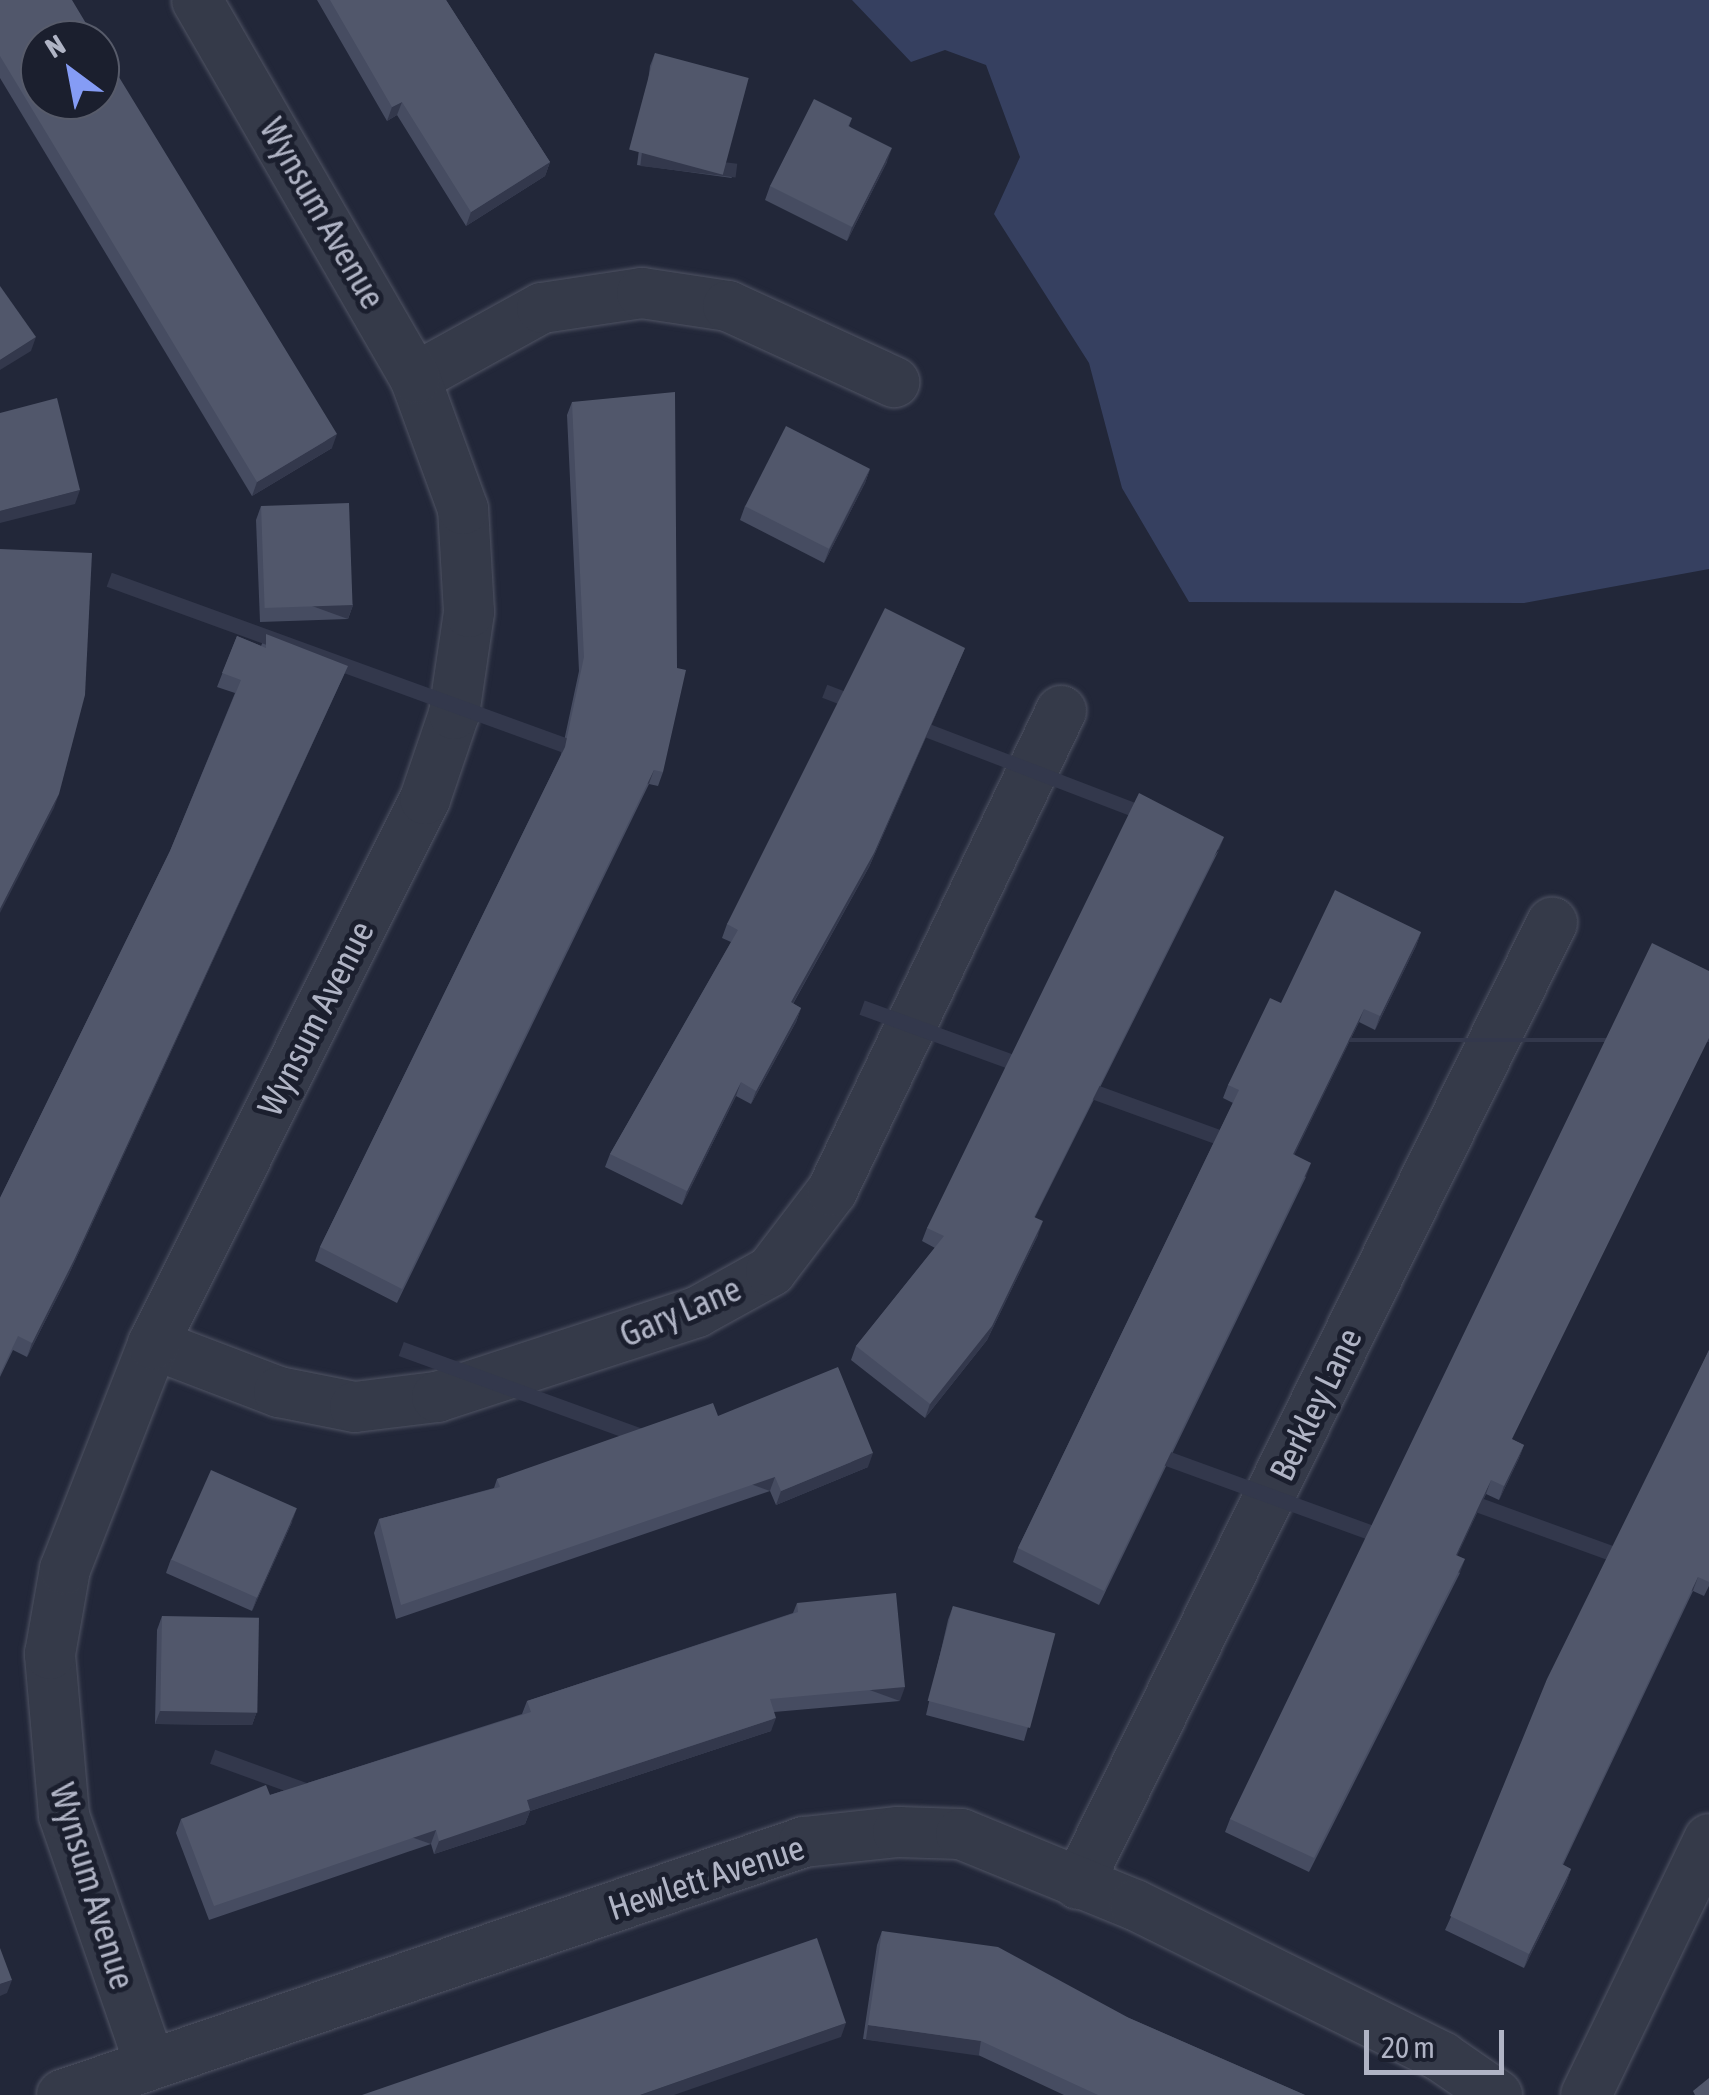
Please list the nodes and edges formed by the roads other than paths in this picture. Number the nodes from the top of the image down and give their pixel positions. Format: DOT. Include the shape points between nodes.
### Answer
graph roads {
  1 [pos="197,0"];
  2 [pos="415,378"];
  3 [pos="894,382"];
  4 [pos="1060,711"];
  5 [pos="1552,923"];
  6 [pos="153,1344"];
  7 [pos="1709,1839"];
  8 [pos="1078,1884"];
  9 [pos="150,2064"];
  10 [pos="62,2095"];
  11 [pos="1498,2095"];
  12 [pos="1586,2095"];
  1 -- 2 [label="street, Wynsum Avenue"];
  2 -- 3 [label="street" via="542,308 642,293 728,306"];
  2 -- 6 [label="street, Wynsum Avenue" via="462,509 470,612 454,714 425,799"];
  4 -- 6 [label="street, Gary Lane" via="832,1191 772,1271 697,1312 421,1399 355,1407 279,1392"];
  5 -- 8 [label="street, Berkley Lane"];
  6 -- 9 [label="street, Wynsum Avenue" via="85,1504 50,1654 64,1815"];
  7 -- 12 [label="street"];
  8 -- 9 [label="street, Hewlett Avenue" via="961,1834 804,1842"];
  8 -- 11 [label="street, Hewlett Avenue" via="1442,2056"];
  9 -- 10 [label="street, Hewlett Avenue"];
}
